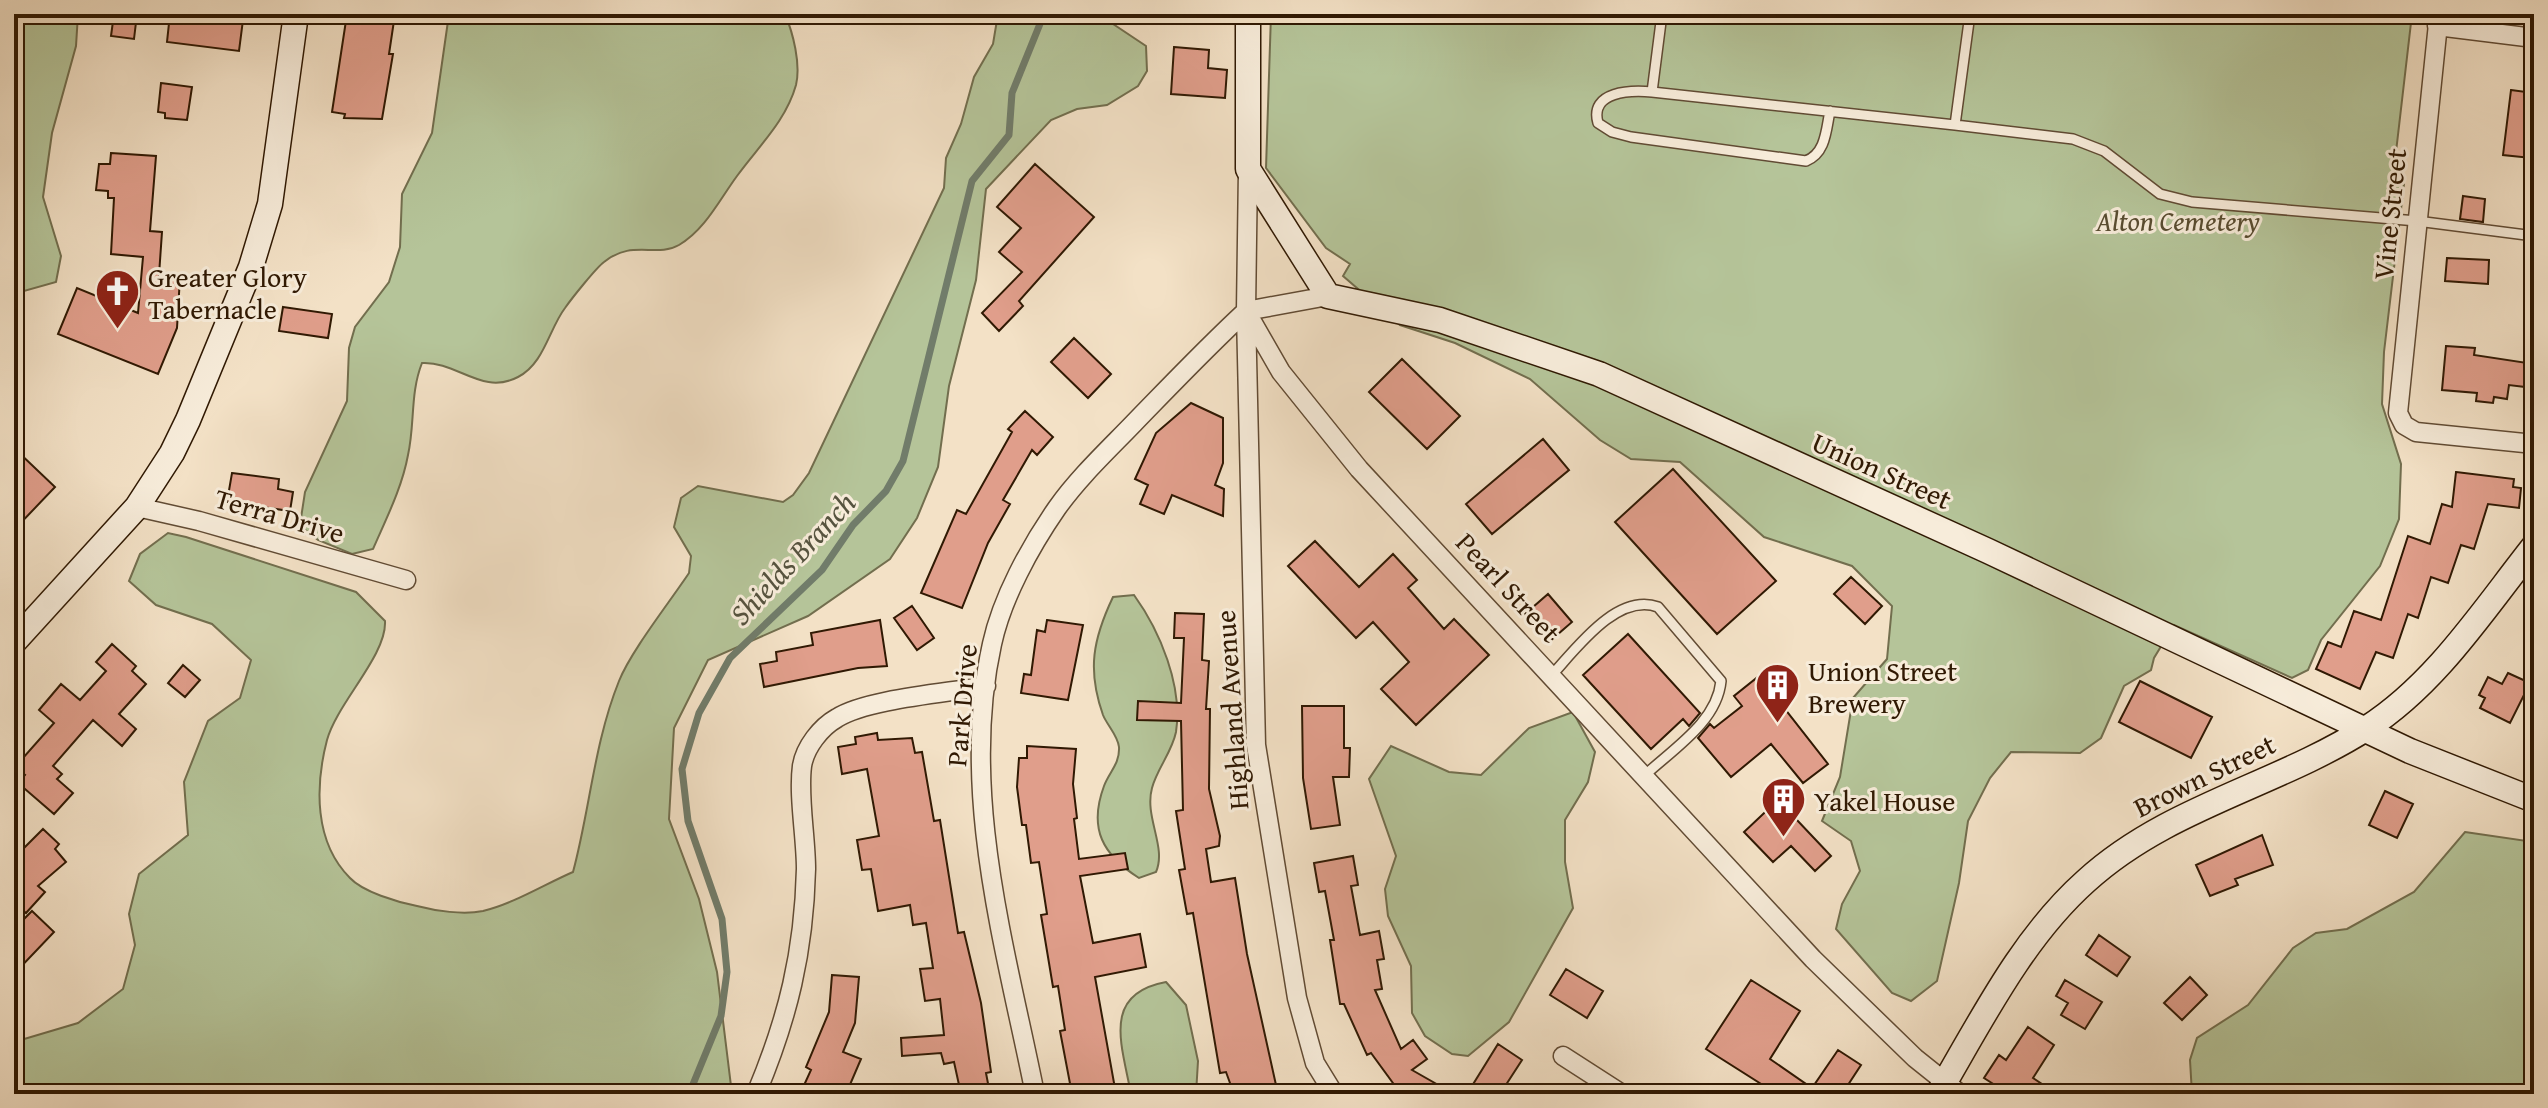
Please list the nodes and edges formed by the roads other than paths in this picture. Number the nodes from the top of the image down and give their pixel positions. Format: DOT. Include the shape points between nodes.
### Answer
graph roads {
  1 [pos="296,14"];
  2 [pos="1248,14"];
  3 [pos="1662,14"];
  4 [pos="1970,14"];
  5 [pos="2438,20"];
  6 [pos="2534,38"];
  7 [pos="1652,92"];
  8 [pos="1830,111"];
  9 [pos="1955,125"];
  10 [pos="1248,169"];
  11 [pos="2417,221"];
  12 [pos="2534,236"];
  13 [pos="1328,296"];
  14 [pos="1246,311"];
  15 [pos="2534,444"];
  16 [pos="137,507"];
  17 [pos="2534,546"];
  18 [pos="406,580"];
  19 [pos="14,642"];
  20 [pos="1551,676"];
  21 [pos="986,686"];
  22 [pos="2365,729"];
  23 [pos="1644,776"];
  24 [pos="2534,800"];
  25 [pos="1563,1056"];
  26 [pos="1948,1090"];
  27 [pos="756,1094"];
  28 [pos="1035,1094"];
  29 [pos="1334,1094"];
  30 [pos="1622,1094"];
  1 -- 16 [label="street" via="270,204 251,267 188,420"];
  2 -- 10 [label="street"];
  3 -- 7 [label="lane"];
  4 -- 9 [label="lane"];
  5 -- 6 [label="street"];
  5 -- 11 [label="street, Vine Street"];
  7 -- 8 [label="lane"];
  7 -- 8 [label="lane" via="1632,90 1602,101 1598,123 1631,137 1806,161 1816,157 1823,144"];
  8 -- 9 [label="lane"];
  9 -- 11 [label="lane" via="2073,139 2104,151 2160,194 2192,202"];
  10 -- 13 [label="street"];
  10 -- 14 [label="street"];
  11 -- 12 [label="lane"];
  11 -- 15 [label="street, Vine Street" via="2400,419 2410,431"];
  13 -- 14 [label="street"];
  13 -- 22 [label="street, Union Street" via="1440,320 1599,374"];
  14 -- 20 [label="street, Pearl Street" via="1281,372 1320,423"];
  14 -- 21 [label="street, Park Drive" via="1057,508 1009,596 992,643"];
  14 -- 29 [label="street, Highland Avenue" via="1256,745 1297,998 1315,1063"];
  16 -- 18 [label="street, Terra Drive"];
  16 -- 19 [label="street"];
  17 -- 22 [label="street, Brown Street" via="2421,682"];
  20 -- 23 [label="street, Pearl Street"];
  20 -- 23 [label="lane" via="1619,610 1646,602 1658,607 1721,681 1710,715"];
  21 -- 27 [label="street" via="855,709 819,732 802,766 806,874 792,995"];
  21 -- 28 [label="street, Park Drive" via="981,747 989,860"];
  22 -- 24 [label="street, Union Street"];
  22 -- 26 [label="street, Brown Street" via="2173,820 2123,850 2087,880 2033,940"];
  23 -- 26 [label="street, Pearl Street" via="1863,1010"];
  25 -- 30 [label="street"];
}
